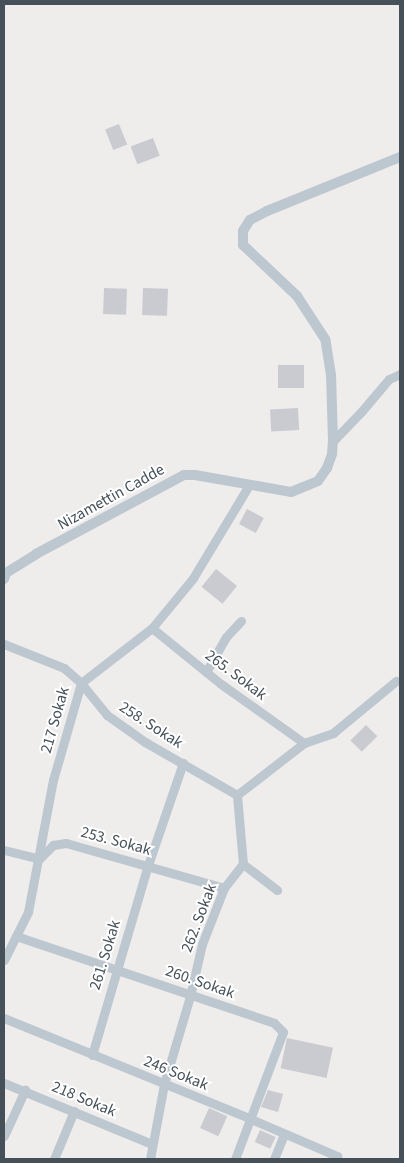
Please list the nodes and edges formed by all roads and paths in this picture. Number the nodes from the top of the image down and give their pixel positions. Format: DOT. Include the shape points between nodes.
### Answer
graph roads {
  1 [pos="400,157"];
  2 [pos="400,374"];
  3 [pos="333,441"];
  4 [pos="249,485"];
  5 [pos="4,579"];
  6 [pos="241,621"];
  7 [pos="152,628"];
  8 [pos="4,644"];
  9 [pos="206,672"];
  10 [pos="396,681"];
  11 [pos="81,683"];
  12 [pos="304,743"];
  13 [pos="182,763"];
  14 [pos="237,794"];
  15 [pos="4,850"];
  16 [pos="39,859"];
  17 [pos="243,864"];
  18 [pos="148,865"];
  19 [pos="224,888"];
  20 [pos="277,890"];
  21 [pos="16,936"];
  22 [pos="4,960"];
  23 [pos="116,968"];
  24 [pos="190,996"];
  25 [pos="4,1018"];
  26 [pos="92,1055"];
  27 [pos="4,1083"];
  28 [pos="164,1084"];
  29 [pos="25,1090"];
  30 [pos="74,1111"];
  31 [pos="251,1119"];
  32 [pos="284,1134"];
  33 [pos="4,1136"];
  34 [pos="152,1144"];
  35 [pos="336,1157"];
  36 [pos="54,1159"];
  37 [pos="150,1159"];
  38 [pos="235,1159"];
  39 [pos="274,1159"];
  1 -- 3 [label="street, Nizamettin Cadde" via="267,211 250,220 243,231 243,245 297,296 325,339 331,375"];
  2 -- 3 [label="street" via="389,379"];
  3 -- 4 [label="street, Nizamettin Cadde" via="327,468 318,481 307,487 292,492"];
  4 -- 5 [label="street, Nizamettin Cadde" via="195,475 177,478 36,554 6,573"];
  4 -- 7 [label="street, 217 Sokak" via="193,578"];
  6 -- 9 [label="street" via="226,637"];
  7 -- 9 [label="street, 265. Sokak"];
  7 -- 11 [label="street, 217 Sokak"];
  8 -- 11 [label="street, 258. Sokak" via="64,668"];
  9 -- 12 [label="street, 265. Sokak"];
  10 -- 12 [label="street" via="334,733"];
  11 -- 13 [label="street, 258. Sokak" via="107,715"];
  11 -- 16 [label="street, 217 Sokak" via="53,780"];
  12 -- 14 [label="street"];
  13 -- 14 [label="street, 258. Sokak"];
  13 -- 18 [label="street, 261. Sokak"];
  14 -- 17 [label="street"];
  15 -- 16 [label="street"];
  16 -- 18 [label="street, 253. Sokak" via="53,845 66,843"];
  16 -- 21 [label="street, 217 Sokak" via="28,912"];
  17 -- 19 [label="street, 262. Sokak"];
  17 -- 20 [label="street"];
  18 -- 19 [label="street, 253. Sokak"];
  18 -- 23 [label="street, 261. Sokak"];
  19 -- 24 [label="street, 262. Sokak" via="202,944"];
  21 -- 22 [label="street, 217 Sokak"];
  21 -- 23 [label="street, 260. Sokak"];
  23 -- 24 [label="street, 260. Sokak"];
  23 -- 26 [label="street, 261. Sokak"];
  24 -- 28 [label="street, 262. Sokak"];
  24 -- 31 [label="street, 260. Sokak" via="274,1023 282,1032"];
  25 -- 26 [label="street, 246 Sokak"];
  26 -- 28 [label="street, 246 Sokak"];
  27 -- 29 [label="street, 218 Sokak"];
  28 -- 31 [label="street, 246 Sokak"];
  28 -- 34 [label="street, 262. Sokak"];
  29 -- 30 [label="street, 218 Sokak"];
  29 -- 33 [label="street"];
  30 -- 34 [label="street, 218 Sokak"];
  30 -- 36 [label="street"];
  31 -- 32 [label="street, 246 Sokak"];
  31 -- 38 [label="street"];
  32 -- 35 [label="street, 246 Sokak"];
  32 -- 39 [label="street"];
  34 -- 37 [label="street, 262. Sokak"];
}
